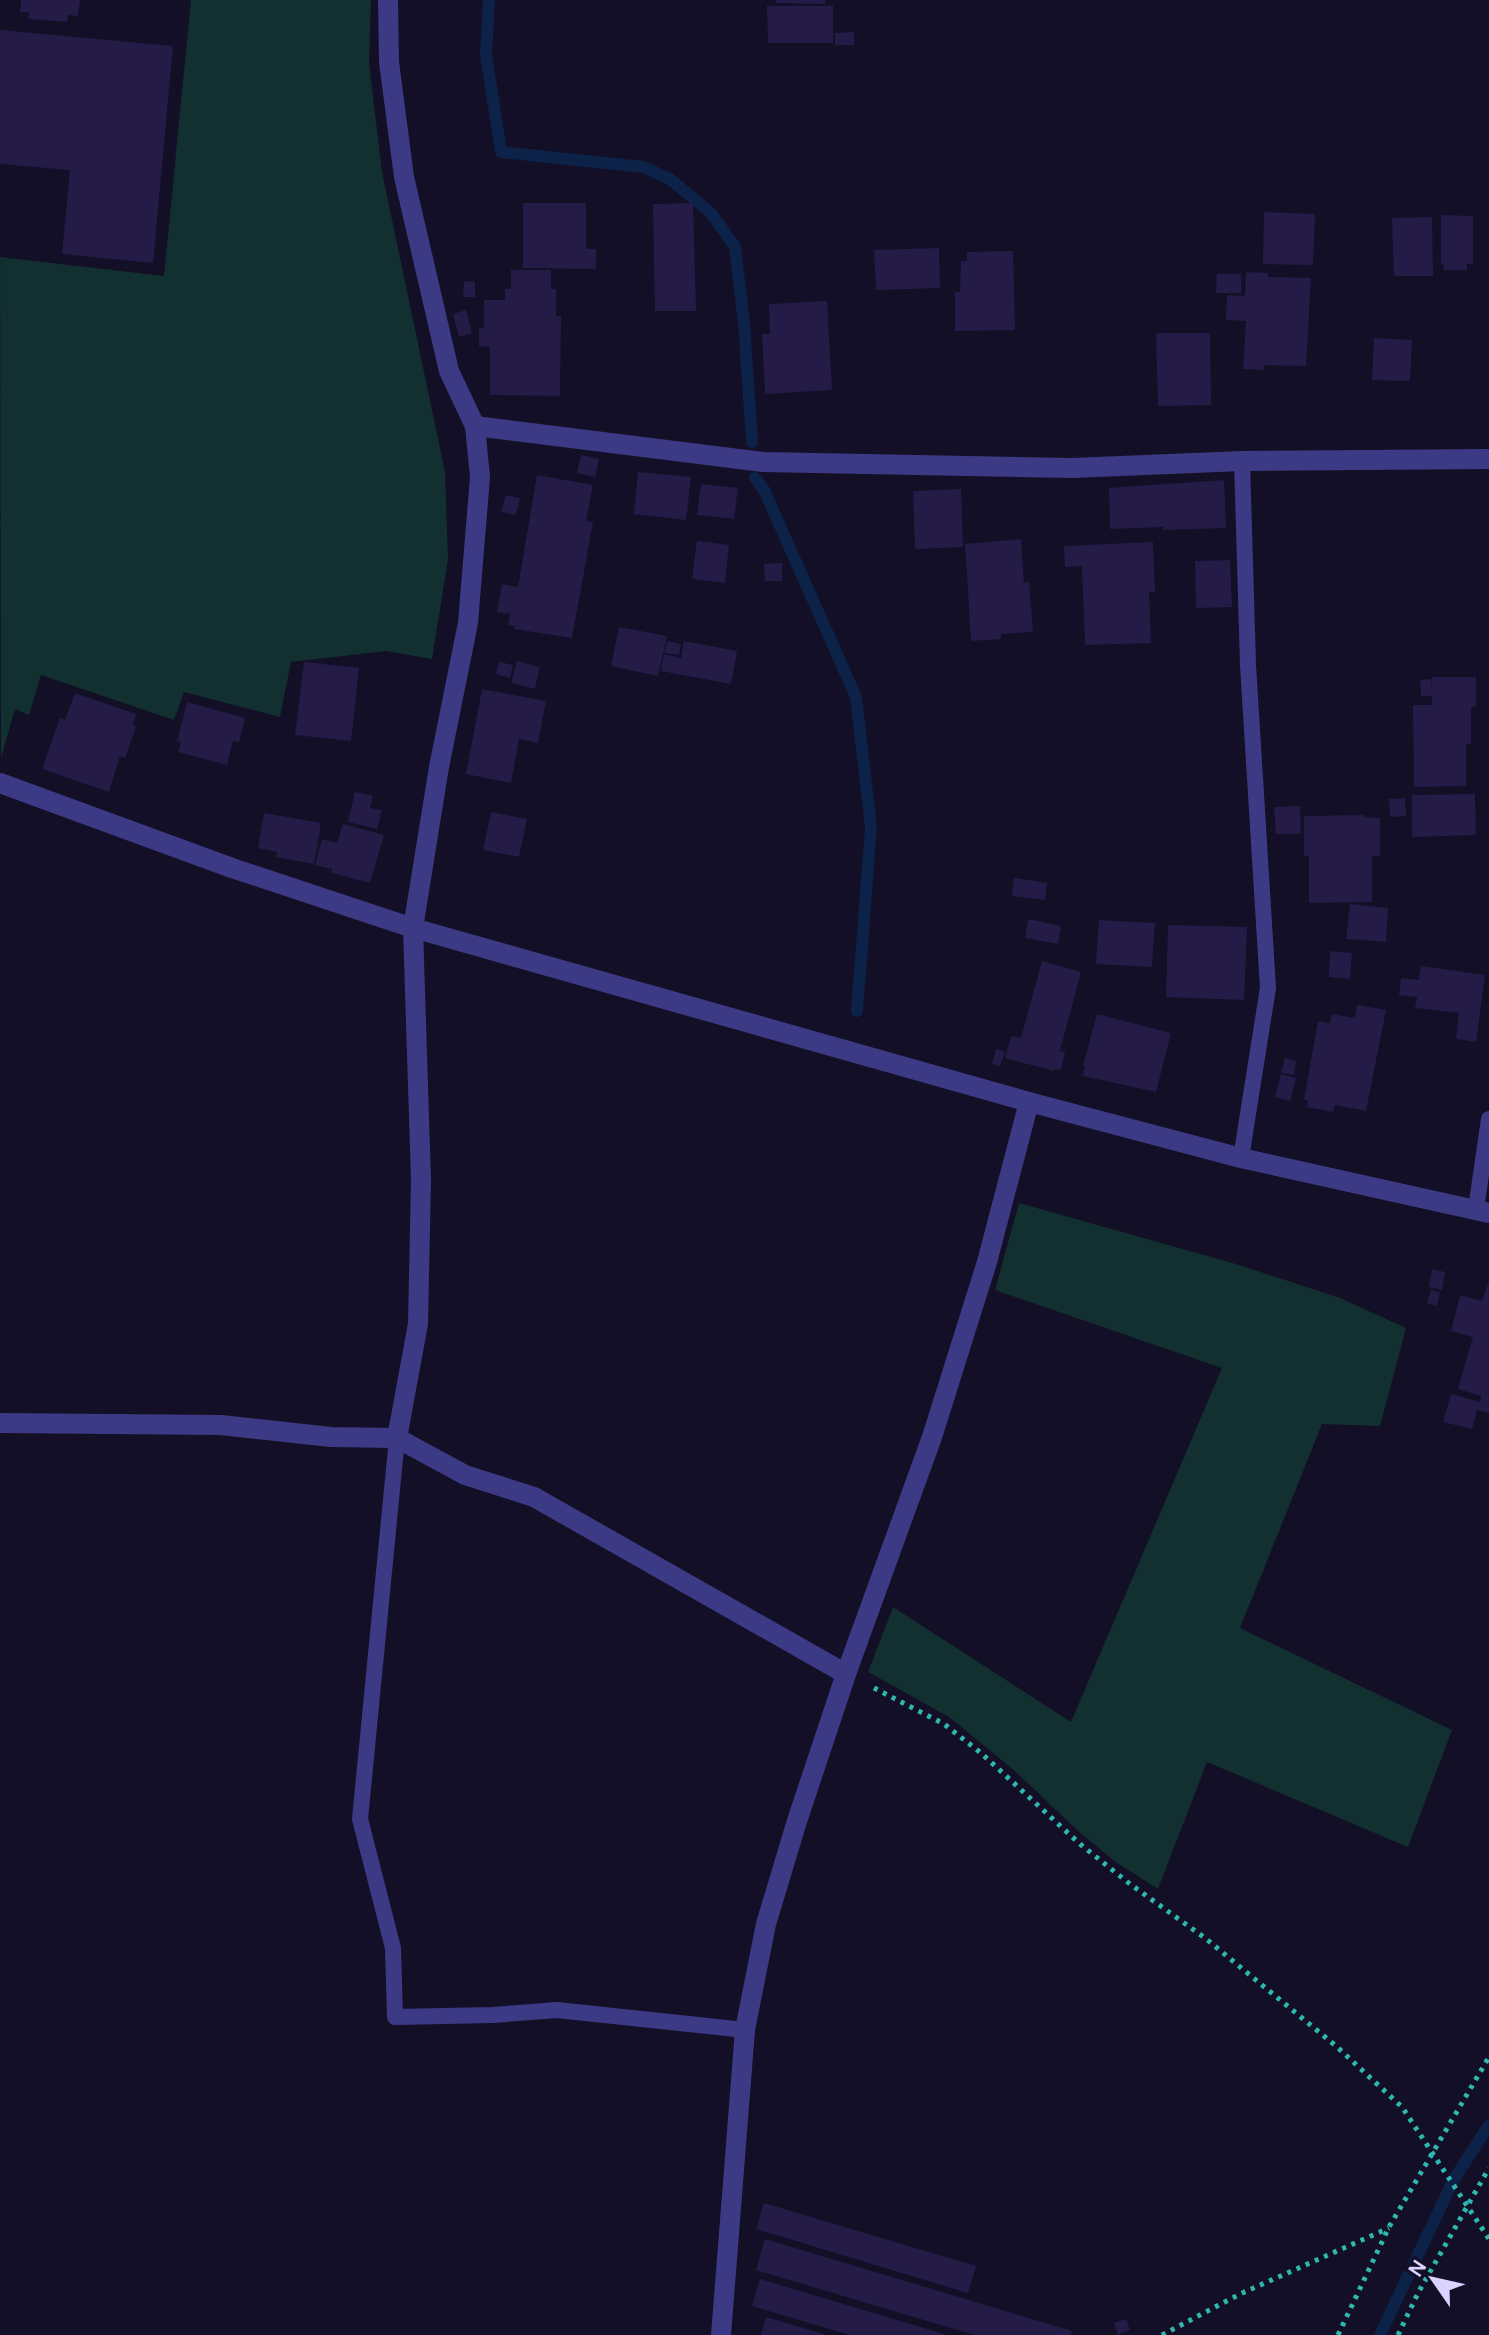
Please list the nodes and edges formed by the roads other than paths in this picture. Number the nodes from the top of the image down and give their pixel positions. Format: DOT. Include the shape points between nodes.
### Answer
graph roads {
  1 [pos="388,0"];
  2 [pos="475,426"];
  3 [pos="1489,459"];
  4 [pos="1242,461"];
  5 [pos="0,783"];
  6 [pos="413,928"];
  7 [pos="1029,1102"];
  8 [pos="1489,1119"];
  9 [pos="1241,1158"];
  10 [pos="1482,1211"];
  11 [pos="0,1423"];
  12 [pos="397,1438"];
  13 [pos="846,1674"];
  14 [pos="745,2030"];
  15 [pos="721,2335"];
  1 -- 2 [label="street" via="389,62 404,177 449,371"];
  2 -- 4 [label="street" via="763,462 1072,468"];
  2 -- 6 [label="street" via="480,477 468,623"];
  3 -- 4 [label="street"];
  4 -- 9 [label="lane" via="1248,665 1268,988"];
  5 -- 6 [label="street"];
  6 -- 7 [label="street"];
  6 -- 12 [label="street" via="421,1180 418,1324"];
  7 -- 9 [label="street"];
  7 -- 13 [label="street" via="987,1262 932,1437"];
  8 -- 10 [label="lane"];
  9 -- 10 [label="street"];
  11 -- 12 [label="street" via="221,1425"];
  12 -- 13 [label="street" via="465,1475 534,1497"];
  12 -- 14 [label="lane" via="360,1819 393,1948 395,2017 557,2010"];
  13 -- 14 [label="street" via="766,1924"];
  14 -- 15 [label="street"];
}
